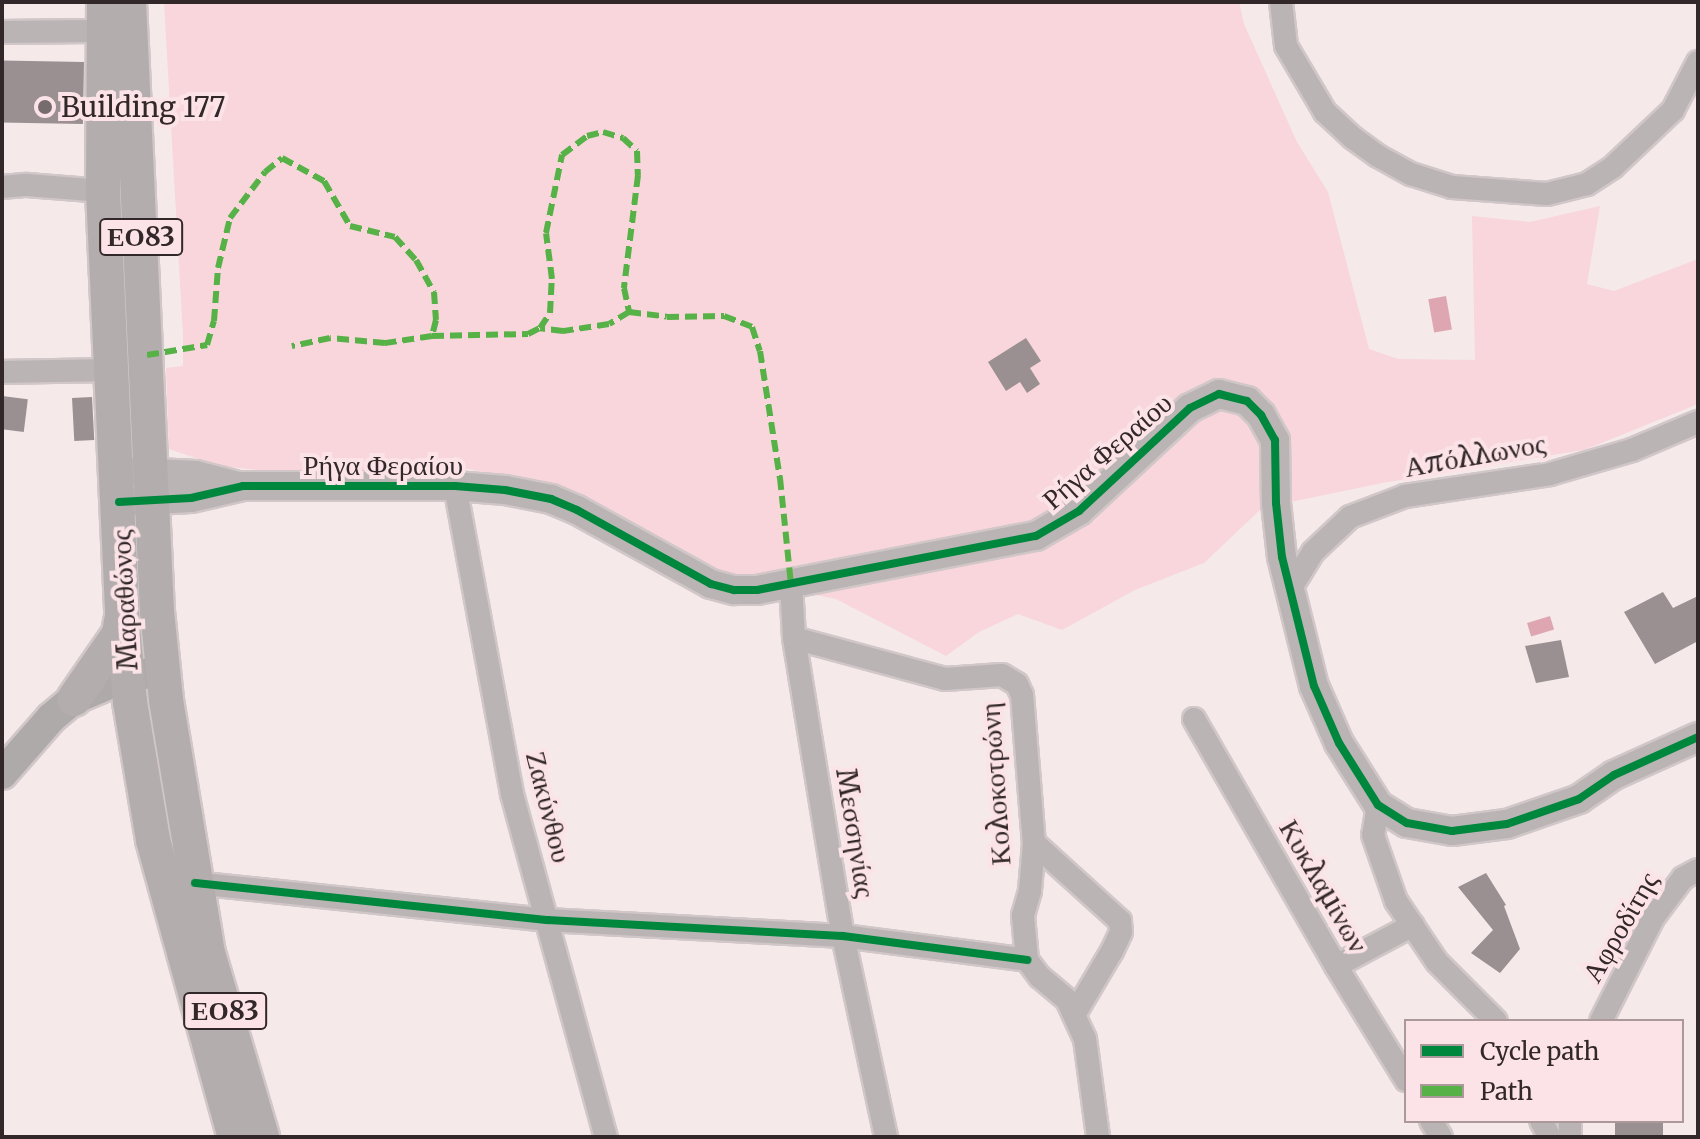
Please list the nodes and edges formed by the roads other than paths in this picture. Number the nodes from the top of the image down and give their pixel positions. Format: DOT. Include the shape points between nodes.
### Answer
graph roads {
  1 [pos="129,2"];
  2 [pos="1281,2"];
  3 [pos="105,17"];
  4 [pos="2,32"];
  5 [pos="1698,62"];
  6 [pos="2,187"];
  7 [pos="103,191"];
  8 [pos="113,370"];
  9 [pos="2,372"];
  10 [pos="1698,422"];
  11 [pos="153,486"];
  12 [pos="455,486"];
  13 [pos="118,487"];
  14 [pos="791,584"];
  15 [pos="1291,588"];
  16 [pos="122,617"];
  17 [pos="794,638"];
  18 [pos="163,672"];
  19 [pos="128,676"];
  20 [pos="74,699"];
  21 [pos="1194,719"];
  22 [pos="1698,737"];
  23 [pos="2,774"];
  24 [pos="1378,805"];
  25 [pos="1034,843"];
  26 [pos="1698,870"];
  27 [pos="195,883"];
  28 [pos="547,920"];
  29 [pos="1413,925"];
  30 [pos="843,936"];
  31 [pos="1027,960"];
  32 [pos="1336,966"];
  33 [pos="1074,1015"];
  34 [pos="1494,1019"];
  35 [pos="1602,1019"];
  36 [pos="1404,1077"];
  37 [pos="235,1137"];
  38 [pos="262,1137"];
  39 [pos="606,1137"];
  40 [pos="886,1137"];
  41 [pos="1098,1137"];
  1 -- 11 [label="main road, Μαραθώνος / ΕΟ83"];
  2 -- 5 [label="street" via="1286,46 1325,112 1378,156 1452,187 1547,194 1587,184 1613,167 1673,110"];
  3 -- 4 [label="street"];
  3 -- 7 [label="main road, Μαραθώνος / ΕΟ83"];
  6 -- 7 [label="street"];
  7 -- 8 [label="main road, Μαραθώνος / ΕΟ83"];
  8 -- 9 [label="street"];
  8 -- 13 [label="main road, Μαραθώνος / ΕΟ83"];
  10 -- 15 [label="street, Απόλλωνος" via="1632,450 1550,474 1405,496 1350,517 1313,552"];
  11 -- 12 [label="street, Ρήγα Φεραίου" via="196,475 243,486"];
  11 -- 13 [label="street, Ρήγα Φεραίου"];
  11 -- 18 [label="main road, Μαραθώνος / ΕΟ83"];
  12 -- 14 [label="street, Ρήγα Φεραίου" via="551,499 711,584 734,590"];
  12 -- 28 [label="street, Ζακύνθου" via="512,794"];
  13 -- 16 [label="main road, Μαραθώνος / ΕΟ83"];
  14 -- 15 [label="street, Ρήγα Φεραίου" via="1036,536 1079,511 1190,408 1219,394 1247,401 1275,440 1276,503"];
  14 -- 17 [label="street, Μεσσηνίας"];
  15 -- 24 [label="street, Ρήγα Φεραίου" via="1314,686 1339,743"];
  16 -- 19 [label="main road, Μαραθώνος / ΕΟ83"];
  16 -- 20 [label="main road" via="119,634"];
  17 -- 25 [label="street, Κολοκοτρώνη" via="945,679 1002,675 1017,684"];
  17 -- 30 [label="street, Μεσσηνίας"];
  18 -- 19 [label="main road"];
  18 -- 27 [label="main road, Μαραθώνος / ΕΟ83"];
  19 -- 20 [label="main road"];
  19 -- 37 [label="main road, Μαραθώνος / ΕΟ83" via="153,840"];
  20 -- 23 [label="main road"];
  21 -- 32 [label="street, Κυκλαμίνων"];
  22 -- 24 [label="street, Ρήγα Φεραίου" via="1614,775 1579,799 1507,824 1452,831 1407,823"];
  24 -- 29 [label="street" via="1373,835 1396,901"];
  25 -- 31 [label="street, Κολοκοτρώνη" via="1023,916"];
  25 -- 33 [label="street" via="1120,921 1112,951"];
  26 -- 35 [label="street, Αφροδίτης" via="1683,878 1653,918"];
  27 -- 28 [label="street"];
  27 -- 38 [label="main road, Μαραθώνος / ΕΟ83" via="208,953"];
  28 -- 30 [label="street"];
  28 -- 39 [label="street, Ζακύνθου"];
  29 -- 32 [label="street"];
  29 -- 34 [label="street" via="1437,962"];
  30 -- 31 [label="street"];
  30 -- 40 [label="street, Μεσσηνίας"];
  31 -- 33 [label="street" via="1067,1000"];
  32 -- 36 [label="street, Κυκλαμίνων"];
  33 -- 41 [label="street" via="1085,1039"];
}
